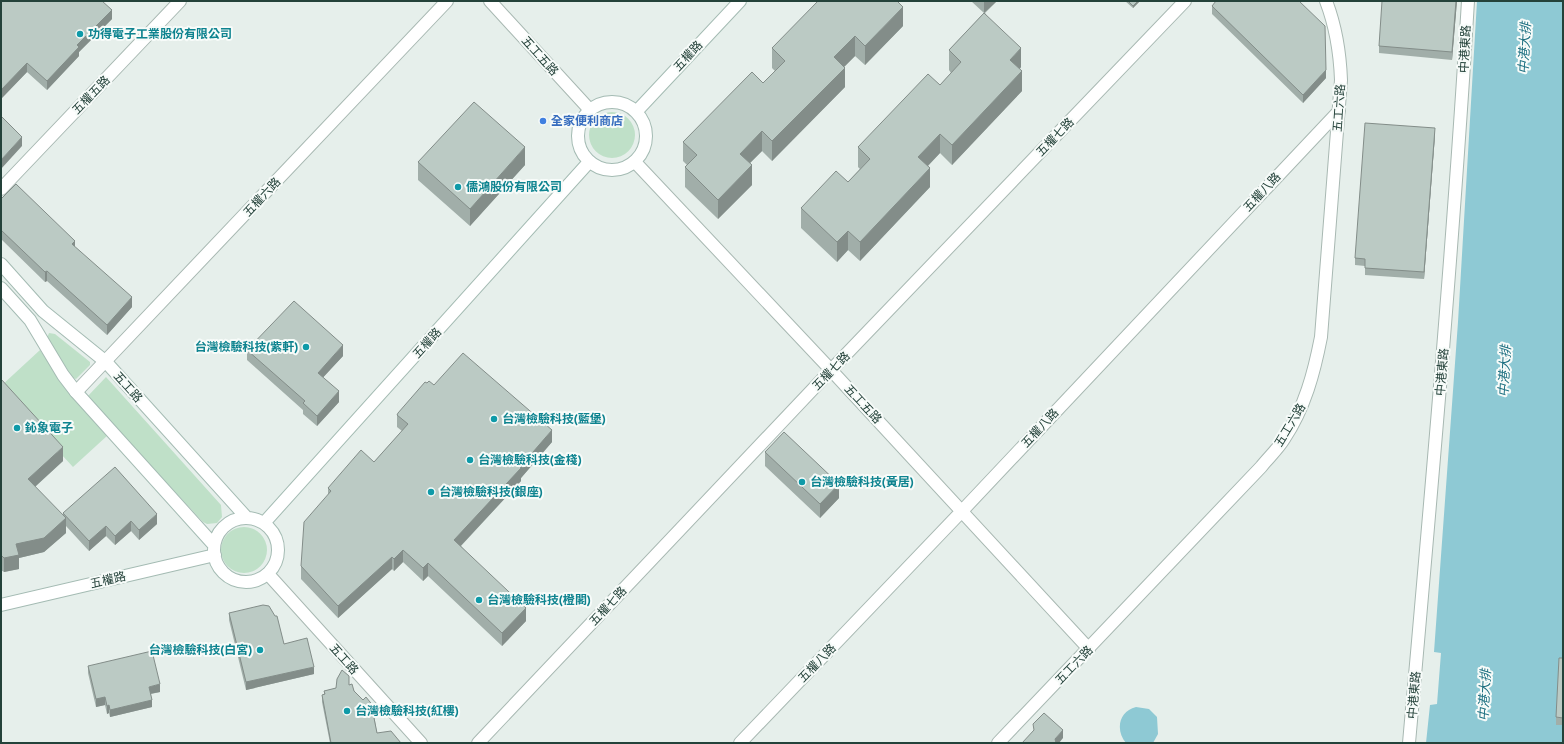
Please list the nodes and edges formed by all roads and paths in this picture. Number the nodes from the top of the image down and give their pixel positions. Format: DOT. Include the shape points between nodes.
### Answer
graph roads {
  1 [pos="180,1"];
  2 [pos="447,1"];
  3 [pos="490,1"];
  4 [pos="740,1"];
  5 [pos="1185,1"];
  6 [pos="1326,1"];
  7 [pos="1468,1"];
  8 [pos="590,110"];
  9 [pos="1339,111"];
  10 [pos="636,112"];
  11 [pos="590,162"];
  12 [pos="635,162"];
  13 [pos="1,189"];
  14 [pos="1,264"];
  15 [pos="1,288"];
  16 [pos="106,362"];
  17 [pos="831,370"];
  18 [pos="76,392"];
  19 [pos="962,511"];
  20 [pos="247,518"];
  21 [pos="264,523"];
  22 [pos="214,550"];
  23 [pos="268,574"];
  24 [pos="1,605"];
  25 [pos="1089,649"];
  26 [pos="421,743"];
  27 [pos="478,743"];
  28 [pos="740,743"];
  29 [pos="998,743"];
  30 [pos="1409,743"];
  1 -- 13 [label="street, 五權五路"];
  2 -- 16 [label="street, 五權六路"];
  3 -- 8 [label="street, 五工五路"];
  4 -- 10 [label="street, 五權路"];
  5 -- 17 [label="street, 五權七路"];
  6 -- 9 [label="street, 五工六路" via="1333,19 1339,50"];
  7 -- 30 [label="street, 中港東路" via="1457,174"];
  8 -- 10 [label="street" via="608,102 623,104"];
  8 -- 11 [label="street" via="579,127 578,136 579,146"];
  9 -- 19 [label="street, 五權八路"];
  9 -- 25 [label="street, 五工六路" via="1320,337 1314,373 1302,407 1284,439 1261,467"];
  10 -- 12 [label="street" via="642,119 647,137 641,155"];
  11 -- 12 [label="street" via="607,170 626,167"];
  11 -- 21 [label="street, 五權路"];
  12 -- 17 [label="street, 五工五路"];
  14 -- 16 [label="street, 五工路" via="42,311"];
  15 -- 18 [label="street" via="30,320"];
  16 -- 18 [label="street, 五權六路"];
  16 -- 20 [label="street, 五工路"];
  17 -- 19 [label="street, 五工五路"];
  17 -- 27 [label="street, 五權七路"];
  18 -- 22 [label="street"];
  19 -- 25 [label="street, 五工五路"];
  19 -- 28 [label="street, 五權八路"];
  20 -- 21 [label="street"];
  20 -- 22 [label="street" via="229,523 222,529"];
  21 -- 23 [label="street" via="275,536 279,552 274,568"];
  22 -- 23 [label="street" via="222,571 236,580 253,582"];
  22 -- 24 [label="street, 五權路"];
  23 -- 26 [label="street, 五工路"];
  25 -- 29 [label="street, 五工六路"];
}
